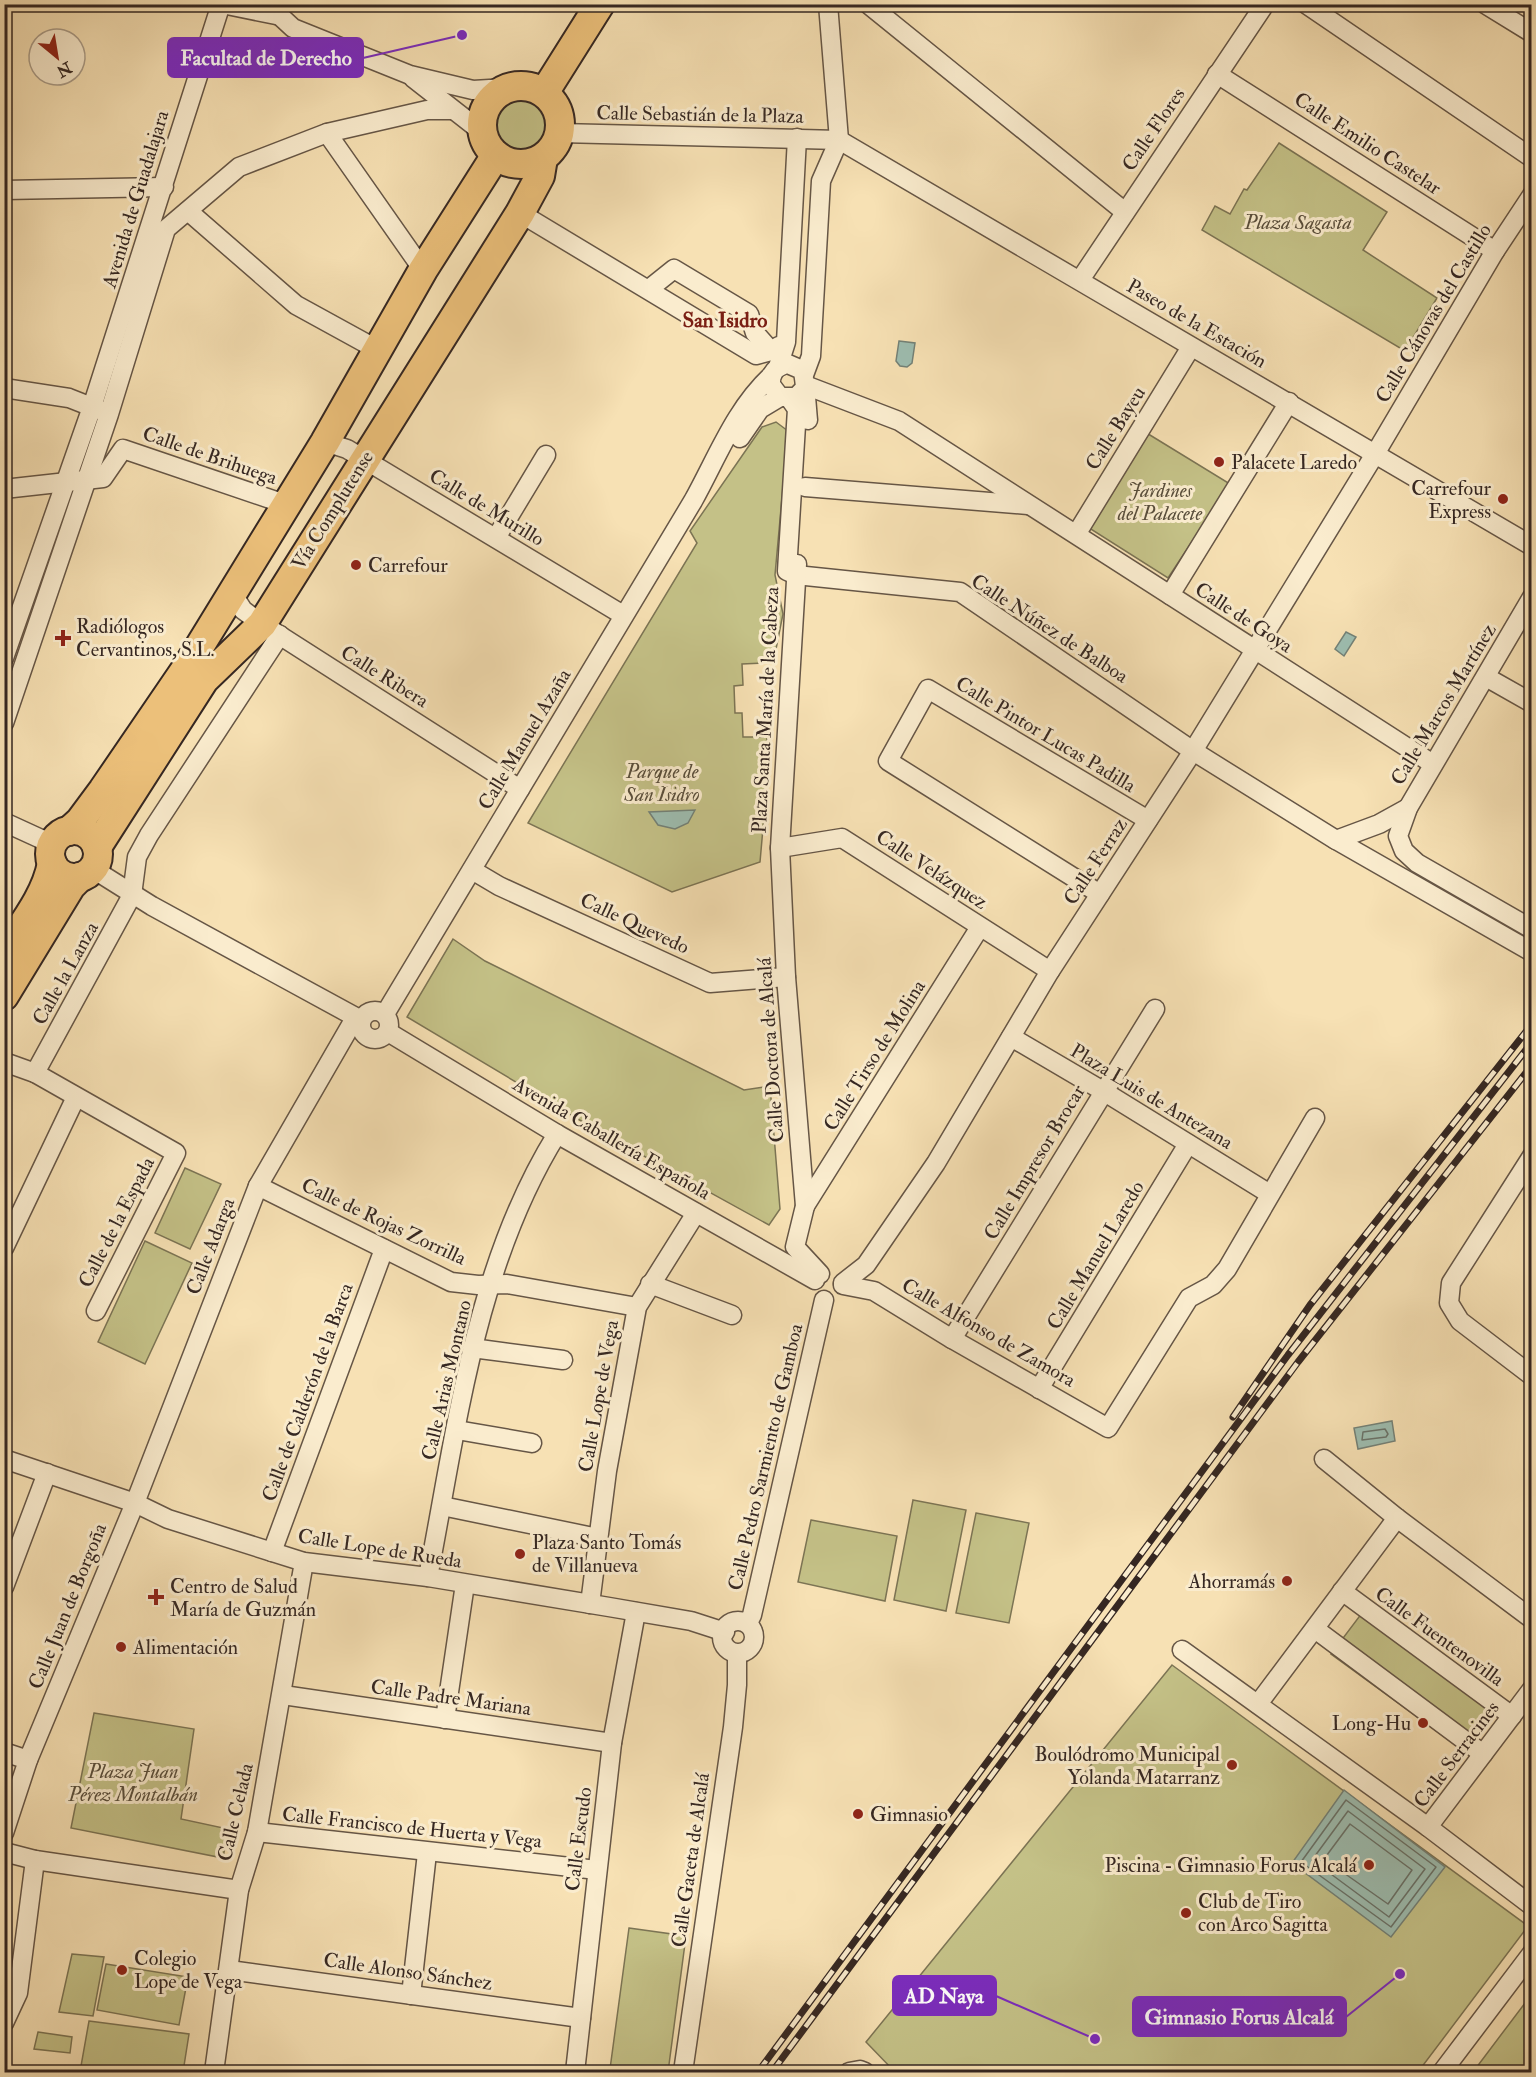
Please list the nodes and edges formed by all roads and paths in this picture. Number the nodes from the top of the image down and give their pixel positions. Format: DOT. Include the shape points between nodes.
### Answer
graph roads {
  1 [pos="221,4"];
  2 [pos="600,4"];
  3 [pos="828,4"];
  4 [pos="868,4"];
  5 [pos="1265,4"];
  6 [pos="1306,4"];
  7 [pos="1490,6"];
  8 [pos="272,10"];
  9 [pos="1532,33"];
  10 [pos="1217,74"];
  11 [pos="410,75"];
  12 [pos="506,88"];
  13 [pos="544,93"];
  14 [pos="453,110"];
  15 [pos="327,133"];
  16 [pos="560,133"];
  17 [pos="797,138"];
  18 [pos="839,140"];
  19 [pos="489,143"];
  20 [pos="543,158"];
  21 [pos="1532,158"];
  22 [pos="164,187"];
  23 [pos="4,190"];
  24 [pos="1532,195"];
  25 [pos="188,211"];
  26 [pos="1125,212"];
  27 [pos="520,213"];
  28 [pos="1495,251"];
  29 [pos="423,270"];
  30 [pos="1080,280"];
  31 [pos="650,290"];
  32 [pos="1191,347"];
  33 [pos="378,350"];
  34 [pos="777,358"];
  35 [pos="4,388"];
  36 [pos="797,389"];
  37 [pos="1289,402"];
  38 [pos="92,407"];
  39 [pos="760,410"];
  40 [pos="109,414"];
  41 [pos="797,425"];
  42 [pos="325,442"];
  43 [pos="1375,454"];
  44 [pos="546,455"];
  45 [pos="364,459"];
  46 [pos="86,480"];
  47 [pos="64,481"];
  48 [pos="701,486"];
  49 [pos="805,487"];
  50 [pos="4,489"];
  51 [pos="285,504"];
  52 [pos="1032,506"];
  53 [pos="1077,533"];
  54 [pos="496,538"];
  55 [pos="1530,541"];
  56 [pos="796,575"];
  57 [pos="232,593"];
  58 [pos="1170,595"];
  59 [pos="1532,597"];
  60 [pos="623,615"];
  61 [pos="271,630"];
  62 [pos="1253,649"];
  63 [pos="4,658"];
  64 [pos="1486,677"];
  65 [pos="1532,703"];
  66 [pos="4,723"];
  67 [pos="1193,751"];
  68 [pos="1433,764"];
  69 [pos="520,789"];
  70 [pos="1408,808"];
  71 [pos="1148,820"];
  72 [pos="4,822"];
  73 [pos="1336,840"];
  74 [pos="58,846"];
  75 [pos="780,848"];
  76 [pos="90,864"];
  77 [pos="472,870"];
  78 [pos="1100,894"];
  79 [pos="132,895"];
  80 [pos="980,927"];
  81 [pos="1532,928"];
  82 [pos="1532,952"];
  83 [pos="4,953"];
  84 [pos="1050,971"];
  85 [pos="786,977"];
  86 [pos="4,996"];
  87 [pos="1155,1009"];
  88 [pos="385,1014"];
  89 [pos="358,1019"];
  90 [pos="388,1032"];
  91 [pos="1011,1037"];
  92 [pos="7,1063"];
  93 [pos="35,1073"];
  94 [pos="1103,1091"];
  95 [pos="76,1097"];
  96 [pos="1315,1118"];
  97 [pos="557,1134"];
  98 [pos="1188,1143"];
  99 [pos="1532,1156"];
  100 [pos="258,1186"];
  101 [pos="1270,1194"];
  102 [pos="805,1206"];
  103 [pos="696,1213"];
  104 [pos="4,1248"];
  105 [pos="384,1249"];
  106 [pos="817,1277"];
  107 [pos="491,1284"];
  108 [pos="650,1284"];
  109 [pos="843,1284"];
  110 [pos="824,1300"];
  111 [pos="637,1307"];
  112 [pos="96,1311"];
  113 [pos="732,1315"];
  114 [pos="952,1339"];
  115 [pos="472,1348"];
  116 [pos="563,1360"];
  117 [pos="1532,1376"];
  118 [pos="1039,1389"];
  119 [pos="457,1430"];
  120 [pos="532,1443"];
  121 [pos="4,1459"];
  122 [pos="1324,1459"];
  123 [pos="47,1473"];
  124 [pos="135,1503"];
  125 [pos="442,1506"];
  126 [pos="1396,1518"];
  127 [pos="598,1538"];
  128 [pos="272,1552"];
  129 [pos="304,1562"];
  130 [pos="428,1577"];
  131 [pos="465,1584"];
  132 [pos="4,1587"];
  133 [pos="1342,1591"];
  134 [pos="590,1604"];
  135 [pos="636,1612"];
  136 [pos="1532,1619"];
  137 [pos="748,1623"];
  138 [pos="1315,1629"];
  139 [pos="725,1632"];
  140 [pos="1182,1650"];
  141 [pos="737,1654"];
  142 [pos="1532,1689"];
  143 [pos="283,1695"];
  144 [pos="1258,1704"];
  145 [pos="1512,1716"];
  146 [pos="445,1719"];
  147 [pos="612,1743"];
  148 [pos="4,1752"];
  149 [pos="1483,1754"];
  150 [pos="28,1760"];
  151 [pos="1428,1827"];
  152 [pos="257,1832"];
  153 [pos="4,1833"];
  154 [pos="4,1852"];
  155 [pos="427,1852"];
  156 [pos="35,1860"];
  157 [pos="597,1870"];
  158 [pos="239,1890"];
  159 [pos="1532,1906"];
  160 [pos="1532,1953"];
  161 [pos="229,1970"];
  162 [pos="411,1995"];
  163 [pos="581,2018"];
  164 [pos="4,2024"];
  165 [pos="214,2073"];
  166 [pos="575,2073"];
  167 [pos="683,2073"];
  168 [pos="849,2073"];
  169 [pos="865,2073"];
  170 [pos="1442,2073"];
  1 -- 8 [label="street"];
  1 -- 22 [label="street, Avenida de Guadalajara"];
  2 -- 13 [label="main road"];
  3 -- 18 [label="street"];
  4 -- 26 [label="street"];
  5 -- 10 [label="street, Calle Flores"];
  6 -- 21 [label="street"];
  7 -- 9 [label="street"];
  8 -- 11 [label="street" via="293,28"];
  10 -- 26 [label="street, Calle Flores"];
  10 -- 28 [label="street, Calle Emilio Castelar"];
  11 -- 12 [label="street" via="473,90"];
  11 -- 14 [label="street"];
  12 -- 13 [label="main road" via="533,87"];
  12 -- 19 [label="main road" via="495,95 482,119"];
  13 -- 16 [label="main road" via="559,113"];
  14 -- 15 [label="street" via="427,110"];
  14 -- 19 [label="street"];
  15 -- 25 [label="street" via="239,167"];
  15 -- 29 [label="street"];
  16 -- 17 [label="street, Calle Sebastián de la Plaza"];
  16 -- 20 [label="main road"];
  17 -- 18 [label="street, Calle Sebastián de la Plaza"];
  17 -- 34 [label="street"];
  18 -- 30 [label="street, Paseo de la Estación"];
  18 -- 36 [label="street" via="821,181 811,356"];
  19 -- 20 [label="main road" via="519,164"];
  19 -- 29 [label="main road"];
  20 -- 27 [label="main road, Vía Complutense" via="540,176"];
  22 -- 23 [label="street"];
  22 -- 38 [label="street, Avenida de Guadalajara"];
  24 -- 28 [label="street, Calle Cánovas del Castillo"];
  25 -- 33 [label="street" via="296,305"];
  25 -- 40 [label="street, Avenida de Guadalajara" via="166,229"];
  26 -- 30 [label="street, Calle Flores"];
  27 -- 31 [label="street"];
  27 -- 45 [label="main road, Vía Complutense"];
  28 -- 43 [label="street, Calle Cánovas del Castillo"];
  29 -- 33 [label="main road"];
  30 -- 32 [label="street, Paseo de la Estación"];
  31 -- 34 [label="street" via="756,355"];
  31 -- 34 [label="street" via="674,269 749,314 755,333"];
  32 -- 37 [label="street, Paseo de la Estación"];
  32 -- 53 [label="street, Calle Bayeu"];
  33 -- 42 [label="main road"];
  34 -- 36 [label="street, Calle de Goya" via="793,364"];
  34 -- 36 [label="street" via="771,385"];
  34 -- 48 [label="street, Calle Manuel Azaña" via="723,442"];
  35 -- 38 [label="street" via="69,398"];
  36 -- 39 [label="street, Calle Manuel Azaña"];
  36 -- 41 [label="street"];
  36 -- 49 [label="street, Plaza Santa María de la Cabeza" via="808,424"];
  36 -- 52 [label="street, Calle de Goya" via="898,421"];
  37 -- 43 [label="street, Paseo de la Estación"];
  37 -- 58 [label="street"];
  38 -- 40 [label="street"];
  38 -- 47 [label="street, Avenida de Guadalajara"];
  39 -- 41 [label="street" via="779,411"];
  39 -- 48 [label="street, Calle Manuel Azaña" via="722,464"];
  40 -- 46 [label="street, Avenida de Guadalajara"];
  41 -- 56 [label="street" via="788,571"];
  42 -- 45 [label="street, Calle de Murillo"];
  42 -- 51 [label="main road"];
  43 -- 55 [label="street, Paseo de la Estación"];
  43 -- 62 [label="street, Calle Ferraz"];
  44 -- 54 [label="street"];
  45 -- 54 [label="street, Calle de Murillo"];
  45 -- 61 [label="main road, Vía Complutense"];
  46 -- 47 [label="street, Calle de Brihuega"];
  46 -- 51 [label="street, Calle de Brihuega" via="103,478 123,449"];
  46 -- 66 [label="street, Avenida de Guadalajara"];
  47 -- 50 [label="street, Calle de Brihuega"];
  47 -- 63 [label="street, Avenida de Guadalajara"];
  48 -- 60 [label="street, Calle Manuel Azaña"];
  49 -- 52 [label="street, Calle de Goya"];
  49 -- 56 [label="street, Plaza Santa María de la Cabeza"];
  51 -- 57 [label="main road"];
  52 -- 53 [label="street, Calle de Goya"];
  53 -- 58 [label="street, Calle de Goya"];
  54 -- 60 [label="street, Calle de Murillo"];
  56 -- 67 [label="street, Calle Núñez de Balboa" via="960,592"];
  56 -- 75 [label="street, Plaza Santa María de la Cabeza"];
  57 -- 61 [label="street, Calle Ribera" via="243,610"];
  57 -- 74 [label="main road" via="103,790"];
  58 -- 62 [label="street, Calle de Goya"];
  59 -- 64 [label="street, Calle Marcos Martínez"];
  60 -- 69 [label="street, Calle Manuel Azaña"];
  61 -- 69 [label="street, Calle Ribera"];
  61 -- 76 [label="main road, Vía Complutense" via="204,680"];
  61 -- 79 [label="street, Vía Complutense" via="149,835 135,863"];
  62 -- 67 [label="street, Calle Ferraz"];
  62 -- 68 [label="street, Calle de Goya"];
  64 -- 65 [label="street"];
  64 -- 68 [label="street, Calle Marcos Martínez"];
  67 -- 71 [label="street, Calle Ferraz"];
  67 -- 73 [label="street, Calle Núñez de Balboa"];
  68 -- 70 [label="street, Calle Marcos Martínez"];
  69 -- 77 [label="street, Calle Manuel Azaña"];
  70 -- 73 [label="street"];
  70 -- 81 [label="street, Calle Marcos Martínez" via="1398,836 1404,850 1417,863"];
  71 -- 78 [label="street, Calle Ferraz"];
  71 -- 78 [label="street, Calle Pintor Lucas Padilla" via="928,689 888,760"];
  72 -- 74 [label="street"];
  73 -- 82 [label="street, Calle Núñez de Balboa"];
  74 -- 76 [label="main road" via="66,877"];
  74 -- 76 [label="main road" via="76,830 89,835"];
  74 -- 83 [label="main road" via="36,904"];
  75 -- 80 [label="street, Calle Velázquez" via="842,838"];
  75 -- 85 [label="street, Calle Doctora de Alcalá"];
  76 -- 79 [label="street"];
  76 -- 86 [label="main road, Vía Complutense" via="71,886"];
  77 -- 85 [label="street, Calle Quevedo" via="710,983"];
  77 -- 88 [label="street, Calle Manuel Azaña"];
  78 -- 84 [label="street, Calle Ferraz"];
  79 -- 89 [label="street"];
  79 -- 93 [label="street, Calle la Lanza"];
  80 -- 84 [label="street, Calle Velázquez"];
  80 -- 102 [label="street, Calle Tirso de Molina"];
  84 -- 91 [label="street, Calle Ferraz"];
  85 -- 102 [label="street, Calle Doctora de Alcalá"];
  87 -- 94 [label="street, Calle Impresor Brocar"];
  88 -- 89 [label="street" via="376,1010"];
  88 -- 90 [label="street" via="389,1019"];
  89 -- 90 [label="street" via="369,1038 376,1039"];
  89 -- 100 [label="street, Calle Adarga"];
  90 -- 97 [label="street, Avenida Caballería Española"];
  91 -- 94 [label="street, Plaza Luis de Antezana"];
  91 -- 109 [label="street, Calle Ferraz" via="892,1229 866,1265"];
  92 -- 93 [label="street"];
  93 -- 95 [label="street"];
  94 -- 98 [label="street, Plaza Luis de Antezana"];
  94 -- 114 [label="street, Calle Impresor Brocar"];
  95 -- 104 [label="street"];
  95 -- 112 [label="street, Calle de la Espada" via="176,1153"];
  96 -- 101 [label="street"];
  97 -- 103 [label="street, Avenida Caballería Española"];
  97 -- 107 [label="street, Calle Arias Montano" via="534,1170"];
  98 -- 101 [label="street, Plaza Luis de Antezana"];
  98 -- 118 [label="street, Calle Manuel Laredo"];
  99 -- 117 [label="street" via="1451,1283 1449,1303 1460,1321"];
  100 -- 105 [label="street, Calle de Rojas Zorrilla"];
  100 -- 124 [label="street, Calle Adarga"];
  101 -- 118 [label="street, Calle Alfonso de Zamora" via="1227,1269 1213,1285 1188,1298 1108,1428"];
  102 -- 106 [label="street, Calle Doctora de Alcalá" via="795,1246"];
  103 -- 106 [label="street, Avenida Caballería Española"];
  103 -- 108 [label="street, Calle Lope de Vega"];
  105 -- 107 [label="street, Calle de Rojas Zorrilla" via="451,1282"];
  105 -- 128 [label="street, Calle de Calderón de la Barca"];
  106 -- 109 [label="street" via="832,1271"];
  106 -- 110 [label="street" via="814,1290"];
  107 -- 111 [label="street, Calle de Rojas Zorrilla"];
  107 -- 115 [label="street, Calle Arias Montano"];
  108 -- 111 [label="street, Calle Lope de Vega"];
  108 -- 113 [label="street"];
  109 -- 110 [label="street" via="836,1299"];
  109 -- 114 [label="street, Calle Alfonso de Zamora" via="874,1291"];
  110 -- 137 [label="street, Calle Pedro Sarmiento de Gamboa"];
  111 -- 127 [label="street, Calle Lope de Vega"];
  114 -- 118 [label="street, Calle Alfonso de Zamora"];
  115 -- 116 [label="street"];
  115 -- 119 [label="street, Calle Arias Montano"];
  119 -- 120 [label="street"];
  119 -- 125 [label="street, Calle Arias Montano"];
  121 -- 123 [label="street, Calle Lope de Rueda"];
  122 -- 126 [label="street"];
  123 -- 124 [label="street, Calle Lope de Rueda"];
  123 -- 132 [label="street"];
  124 -- 128 [label="street, Calle Lope de Rueda" via="168,1519"];
  124 -- 150 [label="street, Calle Juan de Borgoña"];
  125 -- 127 [label="street"];
  125 -- 130 [label="street, Calle Arias Montano"];
  126 -- 133 [label="street, Calle Fuentenovilla"];
  126 -- 136 [label="street"];
  127 -- 134 [label="street, Calle Lope de Vega"];
  128 -- 129 [label="street, Calle Lope de Rueda"];
  129 -- 130 [label="street, Calle Lope de Rueda"];
  129 -- 143 [label="street, Calle Celada"];
  130 -- 131 [label="street, Calle Lope de Rueda"];
  131 -- 134 [label="street, Calle Lope de Rueda"];
  131 -- 146 [label="street"];
  133 -- 138 [label="street, Calle Fuentenovilla"];
  133 -- 145 [label="street, Calle Fuentenovilla"];
  134 -- 135 [label="street, Calle Lope de Rueda"];
  135 -- 139 [label="street, Calle Lope de Rueda" via="691,1621"];
  135 -- 147 [label="street, Calle Escudo"];
  137 -- 139 [label="street" via="735,1622"];
  137 -- 141 [label="street" via="754,1640"];
  138 -- 144 [label="street, Calle Fuentenovilla"];
  138 -- 149 [label="street"];
  139 -- 141 [label="street" via="723,1646"];
  140 -- 144 [label="street"];
  141 -- 167 [label="street, Calle Gaceta de Alcalá" via="733,1727"];
  142 -- 145 [label="street, Calle Serracines"];
  143 -- 146 [label="street, Calle Padre Mariana"];
  143 -- 152 [label="street, Calle Celada"];
  144 -- 151 [label="street"];
  145 -- 149 [label="street, Calle Serracines"];
  146 -- 147 [label="street, Calle Padre Mariana"];
  147 -- 157 [label="street, Calle Escudo"];
  148 -- 150 [label="street"];
  149 -- 151 [label="street, Calle Serracines"];
  150 -- 153 [label="street, Calle Juan de Borgoña"];
  151 -- 159 [label="street, Calle Serracines"];
  152 -- 155 [label="street, Calle Francisco de Huerta y Vega"];
  152 -- 158 [label="street, Calle Celada"];
  154 -- 156 [label="street"];
  155 -- 157 [label="street, Calle Francisco de Huerta y Vega"];
  155 -- 162 [label="street"];
  156 -- 158 [label="street"];
  156 -- 164 [label="street" via="18,1993"];
  157 -- 163 [label="street, Calle Escudo"];
  158 -- 161 [label="street, Calle Celada"];
  160 -- 170 [label="street"];
  161 -- 162 [label="street, Calle Alonso Sánchez"];
  161 -- 165 [label="street, Calle Celada"];
  162 -- 163 [label="street, Calle Alonso Sánchez"];
  163 -- 166 [label="street, Calle Escudo"];
  168 -- 169 [label="street"];
}
